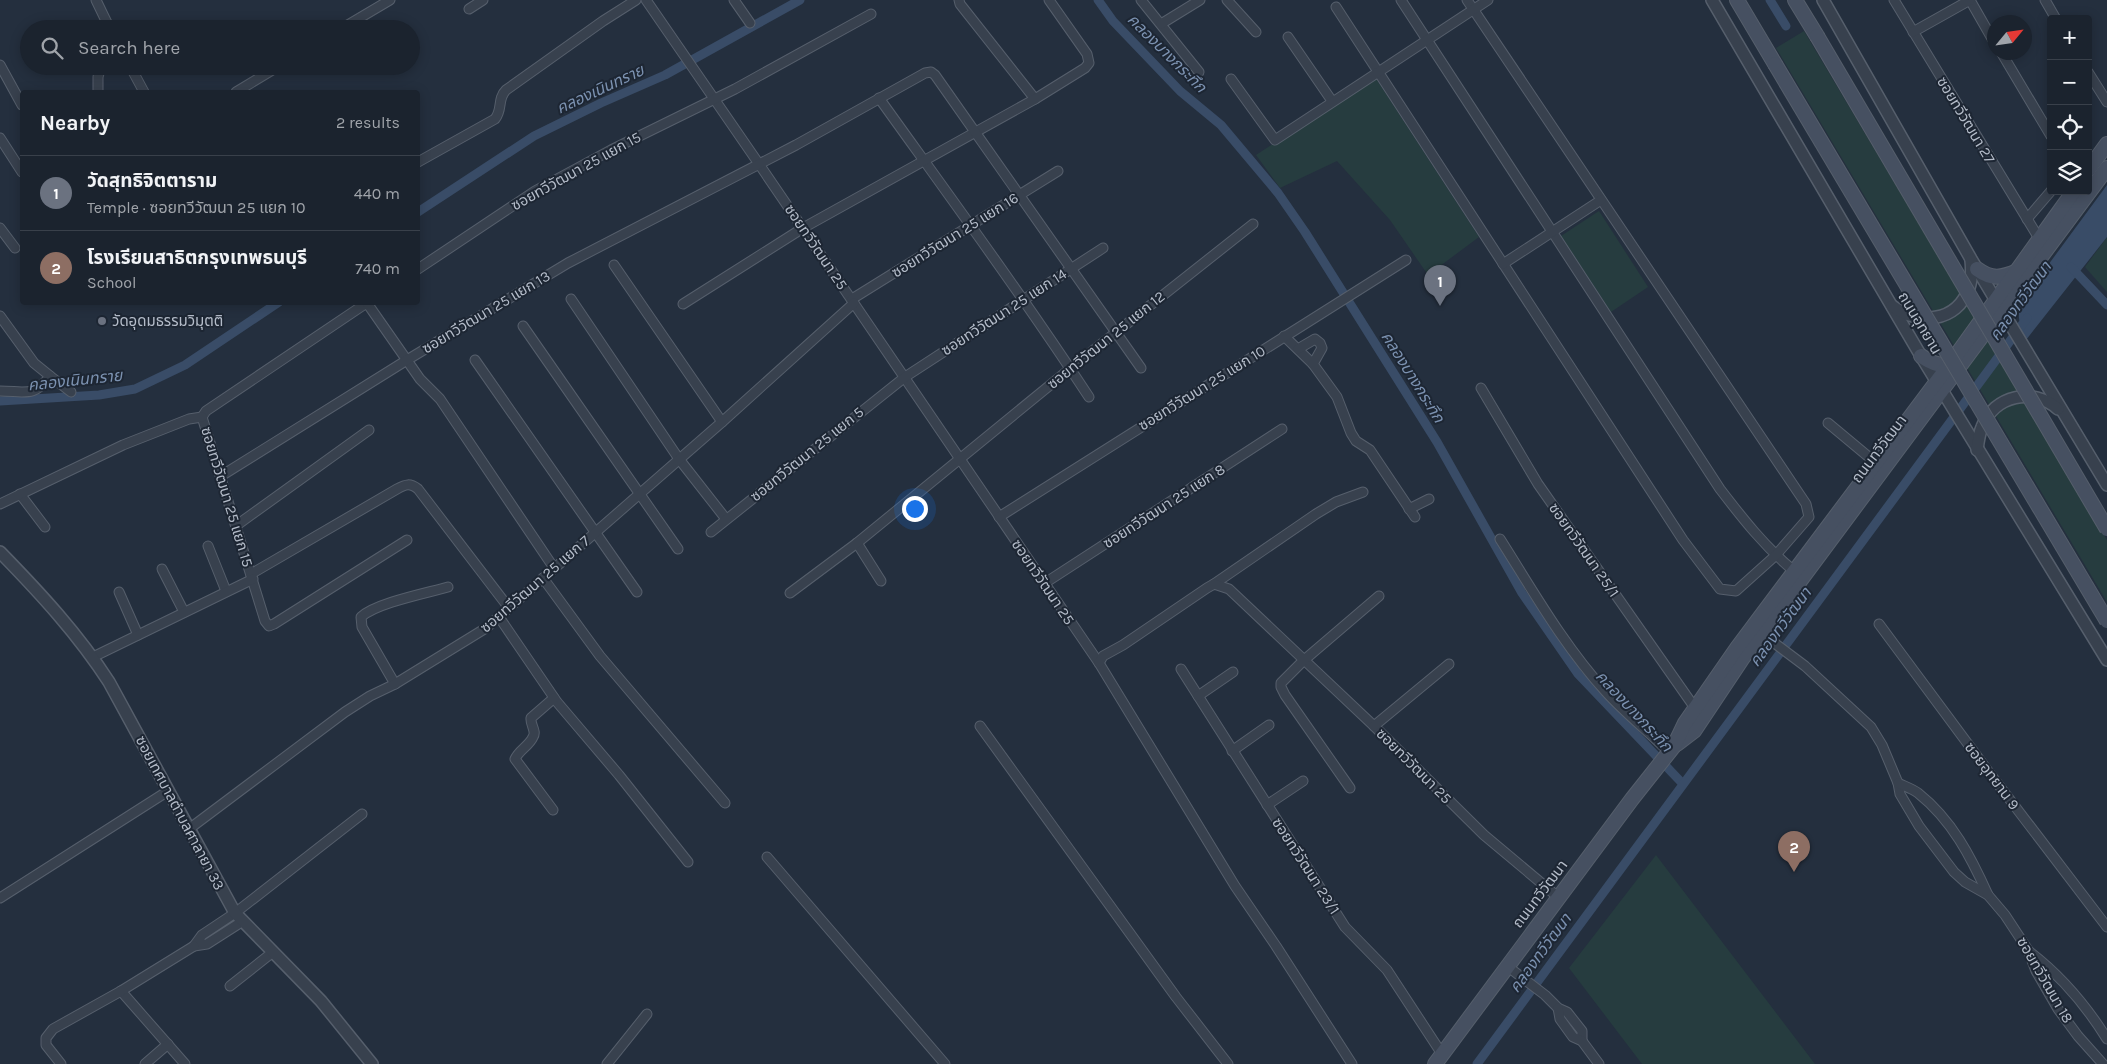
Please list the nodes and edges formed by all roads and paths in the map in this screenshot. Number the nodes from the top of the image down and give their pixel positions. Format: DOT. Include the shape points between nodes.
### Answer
graph roads {
  1 [pos="96,0"];
  2 [pos="390,0"];
  3 [pos="483,0"];
  4 [pos="636,0"];
  5 [pos="646,0"];
  6 [pos="734,0"];
  7 [pos="959,0"];
  8 [pos="1049,0"];
  9 [pos="1141,0"];
  10 [pos="1200,0"];
  11 [pos="1227,0"];
  12 [pos="1401,0"];
  13 [pos="1467,0"];
  14 [pos="1488,0"];
  15 [pos="1712,0"];
  16 [pos="1736,0"];
  17 [pos="1795,0"];
  18 [pos="1823,0"];
  19 [pos="1894,0"];
  20 [pos="1970,0"];
  21 [pos="2045,0"];
  22 [pos="1336,7"];
  23 [pos="469,9"];
  24 [pos="1473,9"];
  25 [pos="871,14"];
  26 [pos="2054,15"];
  27 [pos="106,20"];
  28 [pos="356,20"];
  29 [pos="750,23"];
  30 [pos="1161,24"];
  31 [pos="1987,30"];
  32 [pos="1256,32"];
  33 [pos="1913,32"];
  34 [pos="1288,37"];
  35 [pos="1427,40"];
  36 [pos="2006,60"];
  37 [pos="0,65"];
  38 [pos="1378,71"];
  39 [pos="1199,72"];
  40 [pos="99,75"];
  41 [pos="135,75"];
  42 [pos="264,75"];
  43 [pos="2092,78"];
  44 [pos="1231,79"];
  45 [pos="98,90"];
  46 [pos="143,90"];
  47 [pos="239,90"];
  48 [pos="714,98"];
  49 [pos="879,98"];
  50 [pos="1035,99"];
  51 [pos="20,101"];
  52 [pos="1332,101"];
  53 [pos="2107,102"];
  54 [pos="2047,129"];
  55 [pos="975,133"];
  56 [pos="0,138"];
  57 [pos="2107,144"];
  58 [pos="420,161"];
  59 [pos="925,162"];
  60 [pos="759,164"];
  61 [pos="2104,164"];
  62 [pos="2092,168"];
  63 [pos="20,169"];
  64 [pos="1058,171"];
  65 [pos="1019,195"];
  66 [pos="2048,195"];
  67 [pos="2071,195"];
  68 [pos="1601,200"];
  69 [pos="2027,220"];
  70 [pos="1253,224"];
  71 [pos="969,226"];
  72 [pos="0,228"];
  73 [pos="804,228"];
  74 [pos="1552,232"];
  75 [pos="2040,240"];
  76 [pos="15,248"];
  77 [pos="1103,248"];
  78 [pos="1406,260"];
  79 [pos="1504,264"];
  80 [pos="1974,264"];
  81 [pos="614,265"];
  82 [pos="420,268"];
  83 [pos="1072,269"];
  84 [pos="2018,271"];
  85 [pos="571,299"];
  86 [pos="1024,299"];
  87 [pos="853,301"];
  88 [pos="683,304"];
  89 [pos="364,305"];
  90 [pos="368,305"];
  91 [pos="1890,305"];
  92 [pos="2001,309"];
  93 [pos="0,316"];
  94 [pos="523,326"];
  95 [pos="1117,333"];
  96 [pos="1284,336"];
  97 [pos="1298,349"];
  98 [pos="1920,356"];
  99 [pos="407,360"];
  100 [pos="476,360"];
  101 [pos="1313,364"];
  102 [pos="1950,364"];
  103 [pos="1071,368"];
  104 [pos="1141,368"];
  105 [pos="50,376"];
  106 [pos="905,377"];
  107 [pos="1481,388"];
  108 [pos="1942,390"];
  109 [pos="0,391"];
  110 [pos="71,392"];
  111 [pos="1089,397"];
  112 [pos="2062,412"];
  113 [pos="202,417"];
  114 [pos="722,422"];
  115 [pos="1828,423"];
  116 [pos="1282,429"];
  117 [pos="370,430"];
  118 [pos="1977,450"];
  119 [pos="960,458"];
  120 [pos="679,459"];
  121 [pos="1876,463"];
  122 [pos="221,476"];
  123 [pos="2107,485"];
  124 [pos="1363,492"];
  125 [pos="20,494"];
  126 [pos="638,494"];
  127 [pos="1429,499"];
  128 [pos="0,504"];
  129 [pos="999,517"];
  130 [pos="726,519"];
  131 [pos="236,526"];
  132 [pos="45,527"];
  133 [pos="2107,530"];
  134 [pos="596,531"];
  135 [pos="711,532"];
  136 [pos="1500,539"];
  137 [pos="407,540"];
  138 [pos="857,543"];
  139 [pos="208,546"];
  140 [pos="678,549"];
  141 [pos="0,552"];
  142 [pos="1775,556"];
  143 [pos="554,568"];
  144 [pos="162,569"];
  145 [pos="1794,571"];
  146 [pos="252,576"];
  147 [pos="543,578"];
  148 [pos="881,580"];
  149 [pos="1046,583"];
  150 [pos="1214,584"];
  151 [pos="448,587"];
  152 [pos="226,591"];
  153 [pos="119,592"];
  154 [pos="637,592"];
  155 [pos="790,593"];
  156 [pos="1379,596"];
  157 [pos="509,608"];
  158 [pos="184,612"];
  159 [pos="499,617"];
  160 [pos="2107,620"];
  161 [pos="1879,624"];
  162 [pos="1761,633"];
  163 [pos="138,635"];
  164 [pos="93,657"];
  165 [pos="2107,660"];
  166 [pos="1303,661"];
  167 [pos="1099,663"];
  168 [pos="1449,664"];
  169 [pos="1181,669"];
  170 [pos="1233,672"];
  171 [pos="395,684"];
  172 [pos="1198,696"];
  173 [pos="554,698"];
  174 [pos="1695,708"];
  175 [pos="1269,725"];
  176 [pos="980,726"];
  177 [pos="1374,726"];
  178 [pos="1232,751"];
  179 [pos="1666,756"];
  180 [pos="1303,781"];
  181 [pos="1898,782"];
  182 [pos="1350,788"];
  183 [pos="168,791"];
  184 [pos="725,803"];
  185 [pos="1267,805"];
  186 [pos="552,810"];
  187 [pos="362,814"];
  188 [pos="189,829"];
  189 [pos="767,857"];
  190 [pos="688,862"];
  191 [pos="1988,895"];
  192 [pos="1558,897"];
  193 [pos="0,898"];
  194 [pos="239,917"];
  195 [pos="2107,927"];
  196 [pos="2028,950"];
  197 [pos="273,952"];
  198 [pos="1507,966"];
  199 [pos="230,986"];
  200 [pos="121,991"];
  201 [pos="647,1014"];
  202 [pos="2107,1039"];
  203 [pos="168,1044"];
  204 [pos="1439,1059"];
  205 [pos="61,1064"];
  206 [pos="145,1064"];
  207 [pos="185,1064"];
  208 [pos="372,1064"];
  209 [pos="607,1064"];
  210 [pos="945,1064"];
  211 [pos="1228,1064"];
  212 [pos="1352,1064"];
  213 [pos="1599,1064"];
  214 [pos="2103,1064"];
  1 -- 27 [label="street"];
  2 -- 28 [label="street"];
  3 -- 23 [label="street"];
  4 -- 58 [label="street" via="506,90 501,95 496,118"];
  5 -- 48 [label="street, ซอยทวีวัฒนา 25"];
  6 -- 29 [label="street"];
  7 -- 50 [label="street"];
  8 -- 50 [label="street" via="1087,54 1089,63"];
  9 -- 30 [label="street"];
  10 -- 30 [label="street"];
  11 -- 32 [label="street"];
  12 -- 35 [label="street"];
  13 -- 24 [label="street"];
  14 -- 24 [label="street"];
  15 -- 91 [label="street, ถนนอุทยาน"];
  16 -- 160 [label="main road, ถนนอุทยาน, bridge"];
  17 -- 133 [label="main road, bridge"];
  18 -- 80 [label="street"];
  19 -- 33 [label="street, ซอยทวีวัฒนา 27"];
  20 -- 31 [label="street"];
  20 -- 33 [label="street"];
  21 -- 26 [label="street"];
  22 -- 38 [label="street"];
  24 -- 35 [label="street"];
  24 -- 68 [label="street"];
  25 -- 48 [label="street, ซอยทวีวัฒนา 25 แยก 15"];
  30 -- 39 [label="street"];
  33 -- 69 [label="street, ซอยทวีวัฒนา 27"];
  34 -- 52 [label="street"];
  35 -- 38 [label="street"];
  35 -- 74 [label="street"];
  36 -- 54 [label="street"];
  37 -- 51 [label="street"];
  38 -- 52 [label="street"];
  38 -- 79 [label="street"];
  40 -- 45 [label="street"];
  41 -- 46 [label="street"];
  42 -- 47 [label="street"];
  43 -- 53 [label="street"];
  44 -- 52 [label="street" via="1275,140"];
  48 -- 60 [label="street, ซอยทวีวัฒนา 25"];
  48 -- 82 [label="street, ซอยทวีวัฒนา 25 แยก 15" via="535,190"];
  49 -- 55 [label="street, ซอยทวีวัฒนา 25 แยก 13" via="931,72"];
  49 -- 59 [label="street"];
  49 -- 60 [label="street, ซอยทวีวัฒนา 25 แยก 13"];
  50 -- 55 [label="street"];
  55 -- 59 [label="street"];
  55 -- 65 [label="street"];
  56 -- 63 [label="street"];
  57 -- 61 [label="main road, ถนนทวีวัฒนา"];
  59 -- 71 [label="street"];
  59 -- 73 [label="street"];
  60 -- 73 [label="street, ซอยทวีวัฒนา 25"];
  60 -- 99 [label="street, ซอยทวีวัฒนา 25 แยก 13" via="568,263"];
  61 -- 62 [label="main road, ถนนทวีวัฒนา"];
  61 -- 92 [label="main road, ถนนทวีวัฒนา"];
  64 -- 65 [label="street, ซอยทวีวัฒนา 25 แยก 16"];
  65 -- 71 [label="street, ซอยทวีวัฒนา 25 แยก 16"];
  65 -- 83 [label="street"];
  66 -- 69 [label="street"];
  67 -- 75 [label="main road, ถนนทวีวัฒนา"];
  68 -- 74 [label="street"];
  68 -- 142 [label="street" via="1806,504 1809,517"];
  69 -- 75 [label="street, ซอยทวีวัฒนา 27"];
  70 -- 95 [label="street, ซอยทวีวัฒนา 25 แยก 12"];
  71 -- 86 [label="street"];
  71 -- 87 [label="street, ซอยทวีวัฒนา 25 แยก 16"];
  72 -- 76 [label="street"];
  73 -- 87 [label="street, ซอยทวีวัฒนา 25"];
  73 -- 88 [label="street"];
  74 -- 79 [label="street"];
  74 -- 142 [label="street" via="1720,489"];
  75 -- 84 [label="main road, ถนนทวีวัฒนา"];
  77 -- 83 [label="street, ซอยทวีวัฒนา 25 แยก 14"];
  78 -- 96 [label="street, ซอยทวีวัฒนา 25 แยก 10"];
  79 -- 142 [label="street" via="1683,540 1720,589 1736,591"];
  80 -- 84 [label="main road" via="1992,278"];
  80 -- 91 [label="street" via="1964,298 1953,310 1941,316 1921,319"];
  80 -- 92 [label="street"];
  81 -- 114 [label="street"];
  83 -- 86 [label="street, ซอยทวีวัฒนา 25 แยก 14"];
  83 -- 95 [label="street"];
  84 -- 92 [label="main road, ถนนทวีวัฒนา"];
  85 -- 120 [label="street"];
  86 -- 103 [label="street"];
  86 -- 106 [label="street, ซอยทวีวัฒนา 25 แยก 14"];
  87 -- 106 [label="street, ซอยทวีวัฒนา 25"];
  87 -- 114 [label="street, ซอยทวีวัฒนา 25 แยก 7"];
  89 -- 113 [label="street, ซอยทวีวัฒนา 25 แยก 15" via="206,410"];
  90 -- 99 [label="street"];
  91 -- 98 [label="street, ถนนอุทยาน"];
  92 -- 102 [label="main road, ถนนทวีวัฒนา"];
  92 -- 108 [label="main road, ถนนทวีวัฒนา"];
  92 -- 112 [label="street"];
  93 -- 105 [label="street" via="34,362"];
  94 -- 126 [label="street"];
  95 -- 103 [label="street, ซอยทวีวัฒนา 25 แยก 12"];
  95 -- 104 [label="street"];
  96 -- 97 [label="street"];
  96 -- 129 [label="street, ซอยทวีวัฒนา 25 แยก 10"];
  97 -- 101 [label="street"];
  97 -- 101 [label="street" via="1315,339 1320,343 1322,348"];
  98 -- 102 [label="main road" via="1943,366"];
  98 -- 108 [label="street, ถนนอุทยาน"];
  99 -- 122 [label="street, ซอยทวีวัฒนา 25 แยก 13"];
  99 -- 143 [label="street" via="440,400"];
  100 -- 134 [label="street"];
  101 -- 127 [label="street" via="1337,397 1356,441 1370,450 1412,513"];
  102 -- 108 [label="main road, ถนนทวีวัฒนา"];
  103 -- 111 [label="street"];
  103 -- 119 [label="street, ซอยทวีวัฒนา 25 แยก 12"];
  105 -- 109 [label="street" via="35,391"];
  105 -- 110 [label="street"];
  106 -- 119 [label="street, ซอยทวีวัฒนา 25"];
  106 -- 130 [label="street, ซอยทวีวัฒนา 25 แยก 5"];
  107 -- 174 [label="street, ซอยทวีวัฒนา 25/1" via="1538,484"];
  108 -- 118 [label="street, ถนนอุทยาน"];
  108 -- 121 [label="main road, ถนนทวีวัฒนา"];
  108 -- 162 [label="main road, ถนนทวีวัฒนา"];
  112 -- 118 [label="street" via="2035,397 2017,397 2000,403 1982,426"];
  112 -- 123 [label="street"];
  113 -- 122 [label="street, ซอยทวีวัฒนา 25 แยก 15"];
  113 -- 125 [label="street" via="122,445"];
  114 -- 120 [label="street, ซอยทวีวัฒนา 25 แยก 7"];
  115 -- 121 [label="street"];
  116 -- 149 [label="street, ซอยทวีวัฒนา 25 แยก 8"];
  117 -- 131 [label="street"];
  118 -- 165 [label="street, ถนนอุทยาน"];
  119 -- 129 [label="street, ซอยทวีวัฒนา 25"];
  119 -- 138 [label="street, ซอยทวีวัฒนา 25 แยก 12"];
  120 -- 126 [label="street, ซอยทวีวัฒนา 25 แยก 7"];
  120 -- 130 [label="street"];
  121 -- 145 [label="main road, ถนนทวีวัฒนา"];
  122 -- 131 [label="street, ซอยทวีวัฒนา 25 แยก 15"];
  124 -- 150 [label="street" via="1316,514"];
  125 -- 128 [label="street"];
  125 -- 132 [label="street"];
  126 -- 134 [label="street, ซอยทวีวัฒนา 25 แยก 7"];
  126 -- 140 [label="street"];
  129 -- 149 [label="street, ซอยทวีวัฒนา 25"];
  130 -- 135 [label="street, ซอยทวีวัฒนา 25 แยก 5"];
  131 -- 146 [label="street, ซอยทวีวัฒนา 25 แยก 15"];
  134 -- 143 [label="street, ซอยทวีวัฒนา 25 แยก 7"];
  134 -- 154 [label="street"];
  136 -- 179 [label="street" via="1563,637 1606,693"];
  137 -- 146 [label="street, ซอยทวีวัฒนา 25 แยก 15" via="268,626"];
  138 -- 148 [label="street"];
  138 -- 155 [label="street, ซอยทวีวัฒนา 25 แยก 12"];
  139 -- 152 [label="street"];
  141 -- 164 [label="street, ซอยเทศบาลตำบลศาลายา 33" via="52,606"];
  142 -- 145 [label="street"];
  143 -- 147 [label="street, ซอยทวีวัฒนา 25 แยก 7"];
  144 -- 158 [label="street"];
  145 -- 174 [label="main road, ถนนทวีวัฒนา"];
  146 -- 152 [label="street"];
  146 -- 157 [label="street" via="406,484 418,489"];
  147 -- 157 [label="street, ซอยทวีวัฒนา 25 แยก 7"];
  147 -- 184 [label="street" via="600,656"];
  149 -- 167 [label="street, ซอยทวีวัฒนา 25"];
  150 -- 166 [label="street, ซอยทวีวัฒนา 25" via="1229,589"];
  150 -- 167 [label="street" via="1103,656"];
  151 -- 171 [label="street" via="366,612 361,617 362,627"];
  152 -- 158 [label="street"];
  153 -- 163 [label="street"];
  156 -- 166 [label="street"];
  157 -- 159 [label="street, ซอยทวีวัฒนา 25 แยก 7"];
  158 -- 163 [label="street"];
  159 -- 171 [label="street, ซอยทวีวัฒนา 25 แยก 7" via="474,637"];
  159 -- 173 [label="street"];
  161 -- 195 [label="street, ซอยอุทยาน 9"];
  162 -- 179 [label="main road, ถนนทวีวัฒนา" via="1694,730"];
  162 -- 181 [label="street, ซอยทวีวัฒนา 18" via="1805,666 1871,727"];
  163 -- 164 [label="street"];
  164 -- 183 [label="street, ซอยเทศบาลตำบลศาลายา 33"];
  166 -- 177 [label="street, ซอยทวีวัฒนา 25"];
  166 -- 182 [label="street" via="1280,687"];
  167 -- 212 [label="street, ซอยทวีวัฒนา 25" via="1235,886"];
  168 -- 177 [label="street"];
  169 -- 172 [label="street, ซอยทวีวัฒนา 23/1"];
  170 -- 172 [label="street"];
  171 -- 188 [label="street, ซอยทวีวัฒนา 25 แยก 7" via="346,712"];
  172 -- 178 [label="street, ซอยทวีวัฒนา 23/1"];
  173 -- 186 [label="street" via="531,718 533,738 515,759"];
  173 -- 190 [label="street"];
  174 -- 179 [label="main road, ถนนทวีวัฒนา"];
  175 -- 178 [label="street"];
  176 -- 211 [label="street"];
  177 -- 192 [label="street, ซอยทวีวัฒนา 25" via="1484,835"];
  178 -- 185 [label="street, ซอยทวีวัฒนา 23/1"];
  179 -- 192 [label="main road, ถนนทวีวัฒนา"];
  180 -- 185 [label="street"];
  181 -- 191 [label="street, ซอยทวีวัฒนา 18" via="1917,792 1955,832"];
  181 -- 191 [label="street, ซอยทวีวัฒนา 18" via="1903,799 1934,847 1964,882"];
  183 -- 188 [label="street, ซอยเทศบาลตำบลศาลายา 33"];
  183 -- 193 [label="street"];
  185 -- 204 [label="street, ซอยทวีวัฒนา 23/1" via="1345,927 1386,970"];
  187 -- 194 [label="street"];
  188 -- 194 [label="street, ซอยเทศบาลตำบลศาลายา 33"];
  189 -- 210 [label="street"];
  191 -- 196 [label="street, ซอยทวีวัฒนา 18"];
  192 -- 198 [label="main road, ถนนทวีวัฒนา"];
  194 -- 197 [label="street, ซอยเทศบาลตำบลศาลายา 33"];
  194 -- 200 [label="street" via="202,935 194,946"];
  196 -- 202 [label="street" via="2082,1002"];
  196 -- 214 [label="street, ซอยทวีวัฒนา 18" via="2058,1009"];
  197 -- 199 [label="street"];
  197 -- 208 [label="street, ซอยเทศบาลตำบลศาลายา 33" via="335,1016"];
  198 -- 204 [label="main road, ถนนทวีวัฒนา"];
  198 -- 213 [label="street" via="1567,1012 1582,1031 1582,1042"];
  200 -- 203 [label="street"];
  200 -- 205 [label="street" via="53,1029 46,1038 46,1045"];
  201 -- 209 [label="street"];
  203 -- 206 [label="street"];
  203 -- 207 [label="street"];
}
